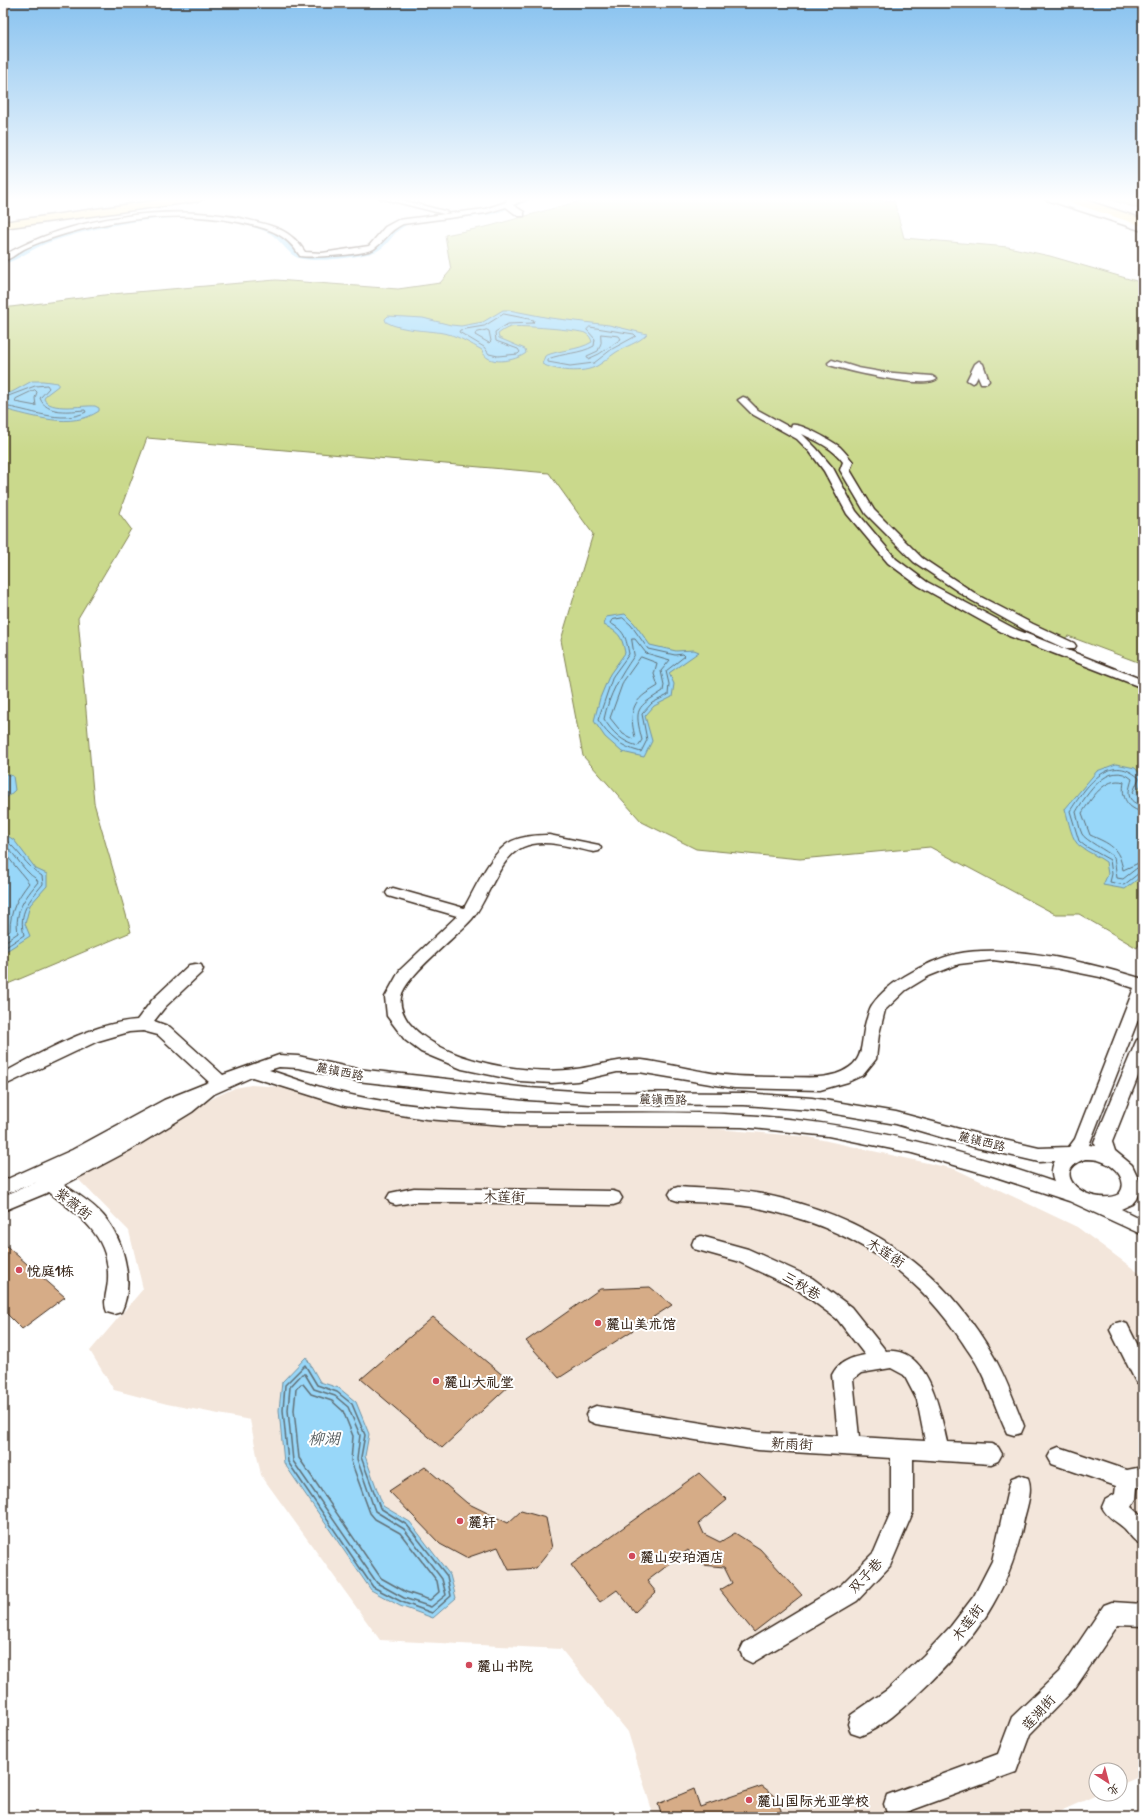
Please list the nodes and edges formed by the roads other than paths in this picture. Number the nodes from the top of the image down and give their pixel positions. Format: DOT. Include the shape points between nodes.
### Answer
graph roads {
  1 [pos="843,358"];
  2 [pos="832,363"];
  3 [pos="972,380"];
  4 [pos="984,381"];
  5 [pos="1111,666"];
  6 [pos="1143,674"];
  7 [pos="1143,684"];
  8 [pos="594,848"];
  9 [pos="393,893"];
  10 [pos="468,914"];
  11 [pos="195,969"];
  12 [pos="1143,985"];
  13 [pos="142,1025"];
  14 [pos="1143,1044"];
  15 [pos="250,1071"];
  16 [pos="3,1080"];
  17 [pos="214,1087"];
  18 [pos="1074,1154"];
  19 [pos="1122,1166"];
  20 [pos="1143,1178"];
  21 [pos="43,1179"];
  22 [pos="3,1188"];
  23 [pos="678,1194"];
  24 [pos="1075,1196"];
  25 [pos="396,1198"];
  26 [pos="613,1198"];
  27 [pos="3,1204"];
  28 [pos="1094,1205"];
  29 [pos="1143,1228"];
  30 [pos="702,1244"];
  31 [pos="114,1306"];
  32 [pos="1120,1330"];
  33 [pos="881,1360"];
  34 [pos="1143,1376"];
  35 [pos="596,1416"];
  36 [pos="1014,1426"];
  37 [pos="850,1446"];
  38 [pos="902,1449"];
  39 [pos="938,1451"];
  40 [pos="990,1454"];
  41 [pos="1059,1457"];
  42 [pos="1020,1485"];
  43 [pos="1143,1535"];
  44 [pos="1143,1615"];
  45 [pos="752,1650"];
  46 [pos="860,1724"];
  47 [pos="896,1804"];
  1 -- 2 [label="street" via="890,372 932,379 884,376"];
  3 -- 4 [label="street" via="979,364"];
  5 -- 5 [label="street" via="1029,627 976,598 918,560 870,512 845,470 848,462 842,453 823,440 743,400 755,412 800,437 813,450 829,470 851,512 892,561 923,584 1014,632 1059,652"];
  5 -- 6 [label="street"];
  5 -- 7 [label="street"];
  8 -- 10 [label="street" via="549,839 517,844 503,854"];
  9 -- 10 [label="street"];
  10 -- 12 [label="street" via="406,974 393,997 395,1016 411,1036 427,1048 462,1063 520,1075 552,1077 577,1075 617,1066 639,1066 734,1082 820,1084 857,1071 868,1059 878,1008 900,986 923,972 957,959 993,955 1055,963 1102,972"];
  11 -- 13 [label="street" via="159,1003"];
  12 -- 18 [label="street" via="1083,1141"];
  13 -- 16 [label="street" via="113,1030"];
  13 -- 17 [label="street" via="164,1031"];
  14 -- 19 [label="street" via="1103,1142 1108,1155"];
  15 -- 17 [label="street, 麓镇西路"];
  15 -- 18 [label="street, 麓镇西路" via="279,1061 298,1062 357,1075 528,1094 812,1104 896,1118 978,1141 1039,1154"];
  15 -- 24 [label="street" via="335,1098 427,1113 495,1118 743,1121 810,1127 881,1138 950,1156"];
  17 -- 21 [label="street, 麓镇西路" via="160,1125"];
  18 -- 19 [label="street" via="1095,1152"];
  18 -- 24 [label="street" via="1061,1165 1060,1173 1062,1182"];
  19 -- 20 [label="street"];
  19 -- 28 [label="street" via="1130,1176 1132,1184 1128,1197 1114,1205"];
  21 -- 22 [label="street"];
  21 -- 27 [label="street"];
  21 -- 31 [label="street, 紫薇街" via="93,1216 106,1234 114,1252 118,1278"];
  23 -- 36 [label="street, 木莲街" via="761,1201 811,1214 860,1235 910,1268 936,1292 962,1325 987,1363"];
  24 -- 28 [label="street"];
  25 -- 26 [label="street, 木莲街" via="414,1195 453,1195"];
  28 -- 29 [label="street"];
  30 -- 33 [label="street, 三秋巷" via="742,1254 806,1284 844,1313"];
  32 -- 34 [label="street"];
  33 -- 37 [label="street" via="856,1365 842,1375"];
  33 -- 39 [label="street" via="893,1359 912,1369 927,1399"];
  35 -- 37 [label="street, 新雨街" via="758,1441"];
  37 -- 38 [label="street, 新雨街"];
  38 -- 39 [label="street, 新雨街"];
  38 -- 45 [label="street, 双子巷" via="902,1512 882,1559 849,1593"];
  39 -- 40 [label="street, 新雨街"];
  41 -- 43 [label="street" via="1132,1479 1125,1499 1113,1507 1132,1521"];
  42 -- 46 [label="street, 木莲街" via="1012,1527 999,1571 978,1610 943,1652 906,1690"];
  44 -- 47 [label="street, 莲湖街" via="1112,1613 1067,1680 1022,1726 1007,1763"];
}
